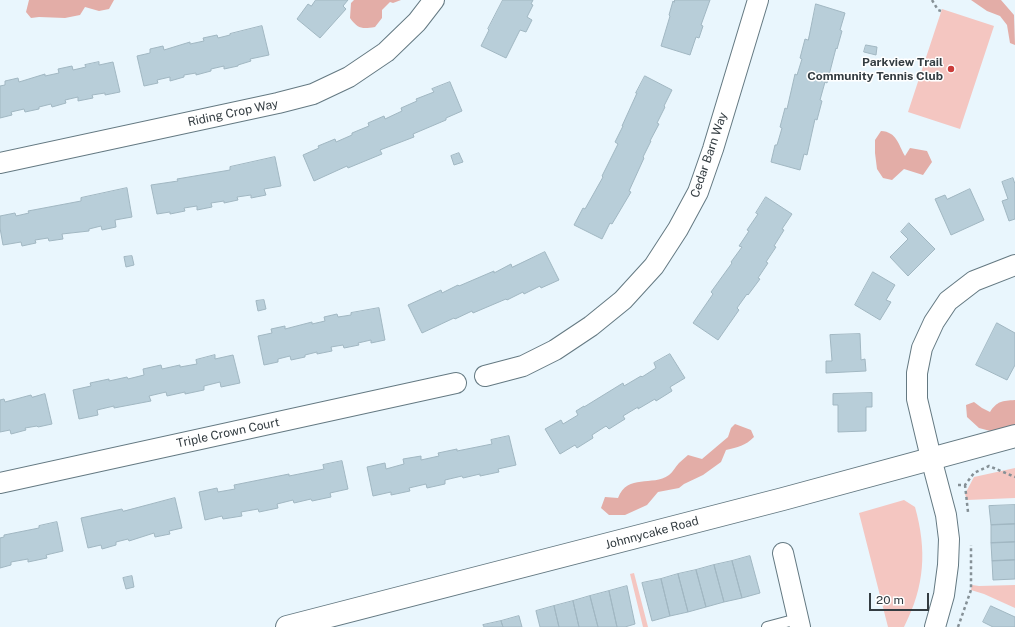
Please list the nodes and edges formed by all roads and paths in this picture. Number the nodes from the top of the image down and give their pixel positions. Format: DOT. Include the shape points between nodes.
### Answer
graph roads {
  1 [pos="434,0"];
  2 [pos="758,0"];
  3 [pos="932,0"];
  4 [pos="941,11"];
  5 [pos="0,163"];
  6 [pos="1015,265"];
  7 [pos="485,376"];
  8 [pos="456,383"];
  9 [pos="1015,436"];
  10 [pos="931,458"];
  11 [pos="1015,477"];
  12 [pos="0,483"];
  13 [pos="951,486"];
  14 [pos="783,553"];
  15 [pos="799,623"];
  16 [pos="287,627"];
  17 [pos="767,627"];
  18 [pos="935,627"];
  1 -- 5 [label="street, Riding Crop Way" via="417,22 386,52 348,77 313,94"];
  2 -- 7 [label="street, Cedar Barn Way" via="698,192 654,266 623,300 555,350 523,366"];
  3 -- 4 [label="path"];
  6 -- 10 [label="street" via="974,281 948,301 934,322 922,348 917,373 917,398"];
  8 -- 12 [label="street, Triple Crown Court"];
  9 -- 10 [label="street, Johnnycake Road"];
  10 -- 16 [label="street, Johnnycake Road" via="783,499"];
  10 -- 18 [label="street" via="946,514 949,539 944,595"];
  11 -- 13 [label="path" via="989,466 974,473 965,485"];
  14 -- 15 [label="street"];
  15 -- 17 [label="lane"];
}
